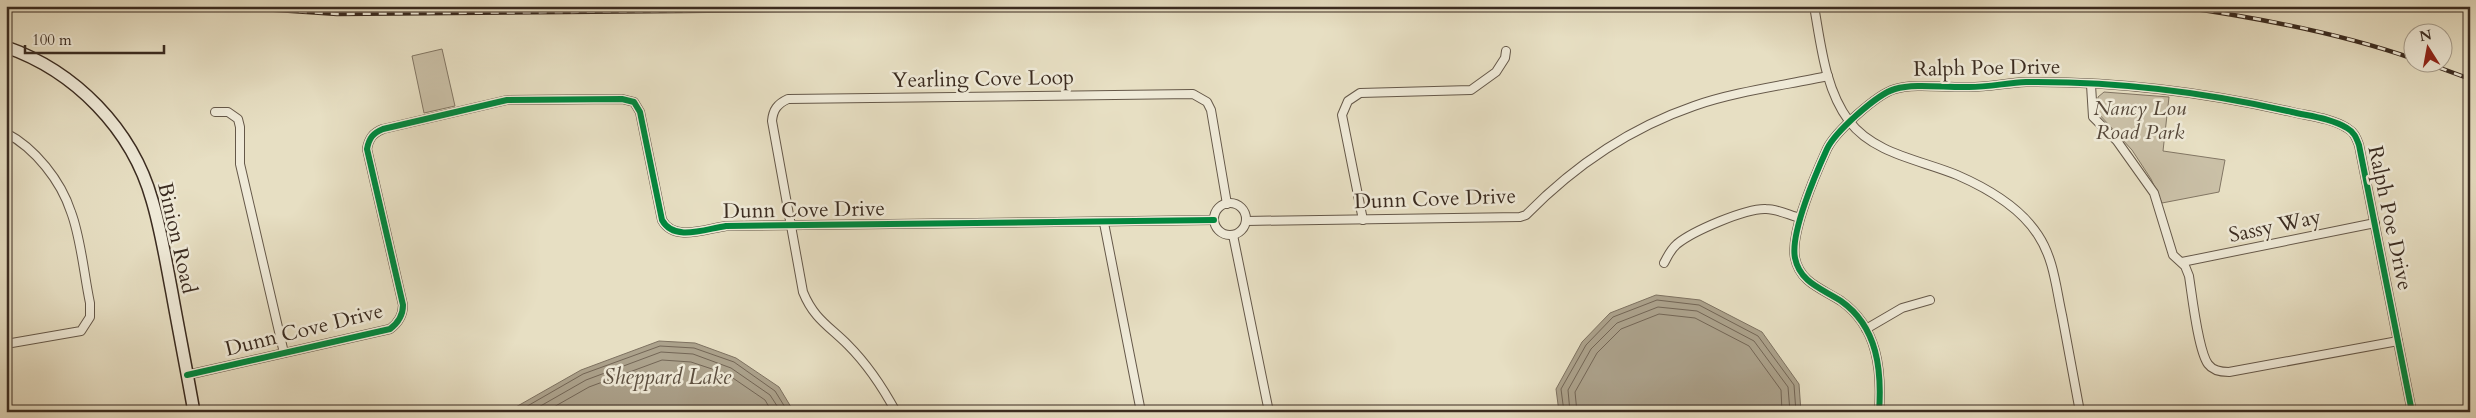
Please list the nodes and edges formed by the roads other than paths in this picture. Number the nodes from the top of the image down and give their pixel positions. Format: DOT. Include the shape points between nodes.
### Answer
graph roads {
  1 [pos="1814,6"];
  2 [pos="6,47"];
  3 [pos="1506,50"];
  4 [pos="1828,76"];
  5 [pos="2091,85"];
  6 [pos="215,112"];
  7 [pos="1849,121"];
  8 [pos="6,133"];
  9 [pos="1227,204"];
  10 [pos="1800,218"];
  11 [pos="1214,220"];
  12 [pos="1363,220"];
  13 [pos="1246,221"];
  14 [pos="1104,223"];
  15 [pos="2375,223"];
  16 [pos="791,225"];
  17 [pos="1233,235"];
  18 [pos="2182,262"];
  19 [pos="1664,263"];
  20 [pos="1930,300"];
  21 [pos="1866,328"];
  22 [pos="2398,341"];
  23 [pos="6,344"];
  24 [pos="284,353"];
  25 [pos="187,375"];
  26 [pos="194,412"];
  27 [pos="896,412"];
  28 [pos="1141,412"];
  29 [pos="1269,412"];
  30 [pos="1879,412"];
  31 [pos="2080,412"];
  32 [pos="2412,412"];
  1 -- 4 [label="street"];
  2 -- 25 [label="main road, Binion Road" via="66,77 90,98 129,147 152,199"];
  3 -- 12 [label="street" via="1496,72 1471,90 1360,93 1348,101 1342,115"];
  4 -- 7 [label="street"];
  4 -- 12 [label="street, Dunn Cove Drive" via="1695,105 1629,134 1563,180 1520,217"];
  5 -- 7 [label="street, Ralph Poe Drive" via="2027,82 1982,87 1905,87 1890,91"];
  5 -- 15 [label="street, Ralph Poe Drive" via="2169,90 2219,98 2266,106 2345,127 2354,133 2359,145"];
  5 -- 18 [label="street" via="2093,117 2117,141 2154,193 2174,255"];
  6 -- 24 [label="street" via="228,112 238,119 240,164"];
  7 -- 10 [label="street, Ralph Poe Drive" via="1827,148"];
  7 -- 31 [label="street" via="1869,140 1985,189 2026,219 2038,234 2052,265"];
  8 -- 23 [label="street" via="36,156 54,179 71,212 90,302 90,317 81,331"];
  9 -- 11 [label="street" via="1219,208"];
  9 -- 13 [label="street" via="1241,208"];
  9 -- 16 [label="street, Yearling Cove Loop" via="1211,110 1207,102 1193,94 788,99 773,111 772,121"];
  10 -- 19 [label="street" via="1769,209 1750,211 1716,223 1678,243"];
  10 -- 21 [label="street, Ralph Poe Drive" via="1794,247 1800,271 1814,286 1843,302"];
  11 -- 14 [label="street, Dunn Cove Drive"];
  11 -- 17 [label="street" via="1223,234"];
  12 -- 13 [label="street, Dunn Cove Drive"];
  13 -- 17 [label="street" via="1242,230"];
  14 -- 16 [label="street, Dunn Cove Drive"];
  14 -- 28 [label="street"];
  15 -- 18 [label="street, Sassy Way"];
  15 -- 22 [label="street, Ralph Poe Drive"];
  16 -- 24 [label="street, Dunn Cove Drive" via="726,226 680,233 669,229 662,220 640,112 634,102 628,100 507,100 384,129 371,136 366,149 403,305 400,318 390,329"];
  16 -- 27 [label="street, Yearling Cove Loop" via="803,292 811,309 870,370"];
  17 -- 29 [label="street"];
  18 -- 22 [label="street" via="2189,276 2205,358 2219,371 2229,372"];
  20 -- 21 [label="street" via="1902,308"];
  21 -- 30 [label="street, Ralph Poe Drive" via="1875,347 1879,367"];
  22 -- 32 [label="street, Ralph Poe Drive"];
  24 -- 25 [label="street, Dunn Cove Drive"];
  25 -- 26 [label="main road, Binion Road"];
}
